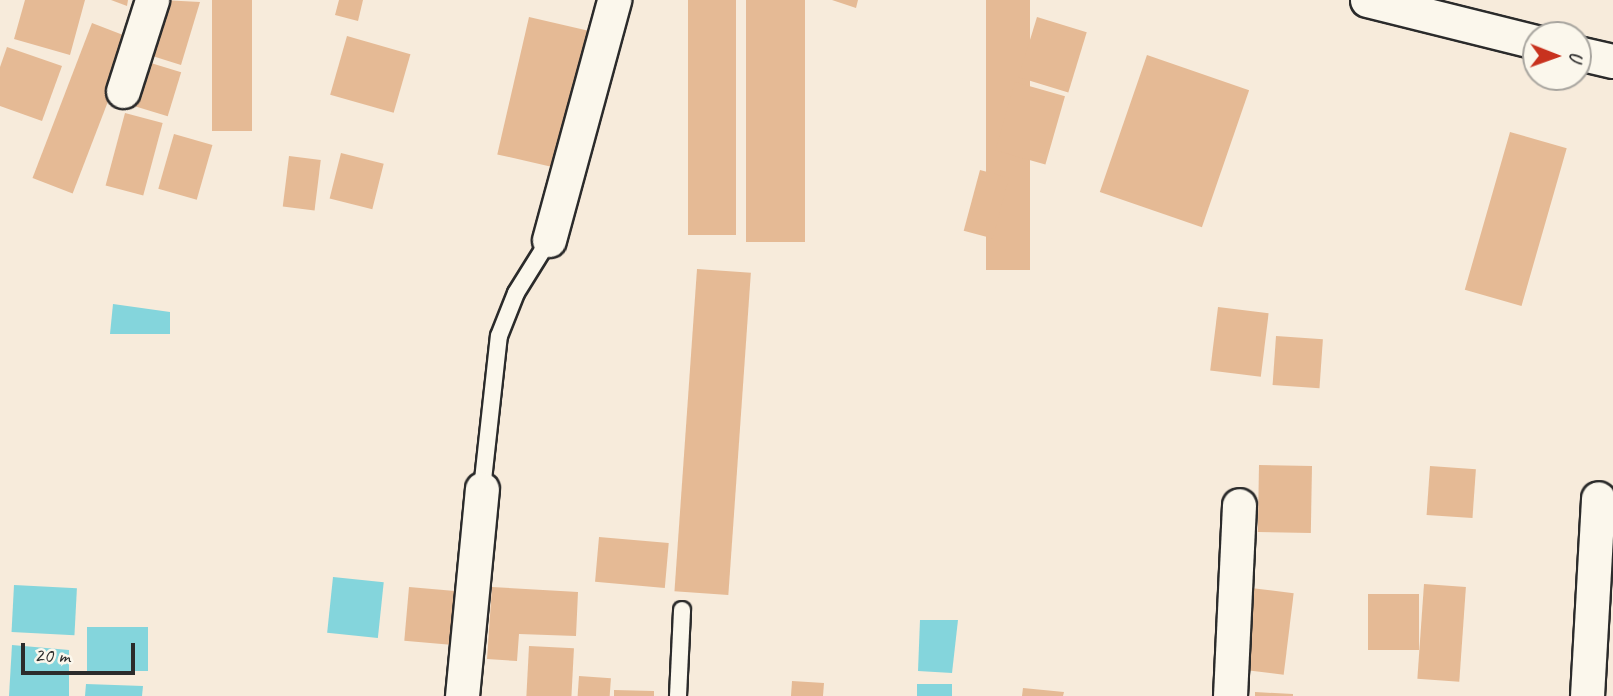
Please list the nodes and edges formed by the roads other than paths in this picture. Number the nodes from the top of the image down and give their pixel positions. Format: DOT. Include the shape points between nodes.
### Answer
graph roads {
  1 [pos="152,0"];
  2 [pos="614,0"];
  3 [pos="1367,0"];
  4 [pos="1522,39"];
  5 [pos="1592,56"];
  6 [pos="1613,61"];
  7 [pos="122,91"];
  8 [pos="549,240"];
  9 [pos="482,489"];
  10 [pos="1598,498"];
  11 [pos="1239,505"];
  12 [pos="682,610"];
  13 [pos="462,696"];
  14 [pos="678,696"];
  15 [pos="1230,696"];
  16 [pos="1587,696"];
  1 -- 7 [label="street"];
  2 -- 8 [label="street"];
  3 -- 4 [label="street"];
  5 -- 6 [label="street"];
  8 -- 9 [label="lane" via="516,293 499,335"];
  9 -- 13 [label="street"];
  10 -- 16 [label="street"];
  11 -- 15 [label="street"];
  12 -- 14 [label="lane"];
}
